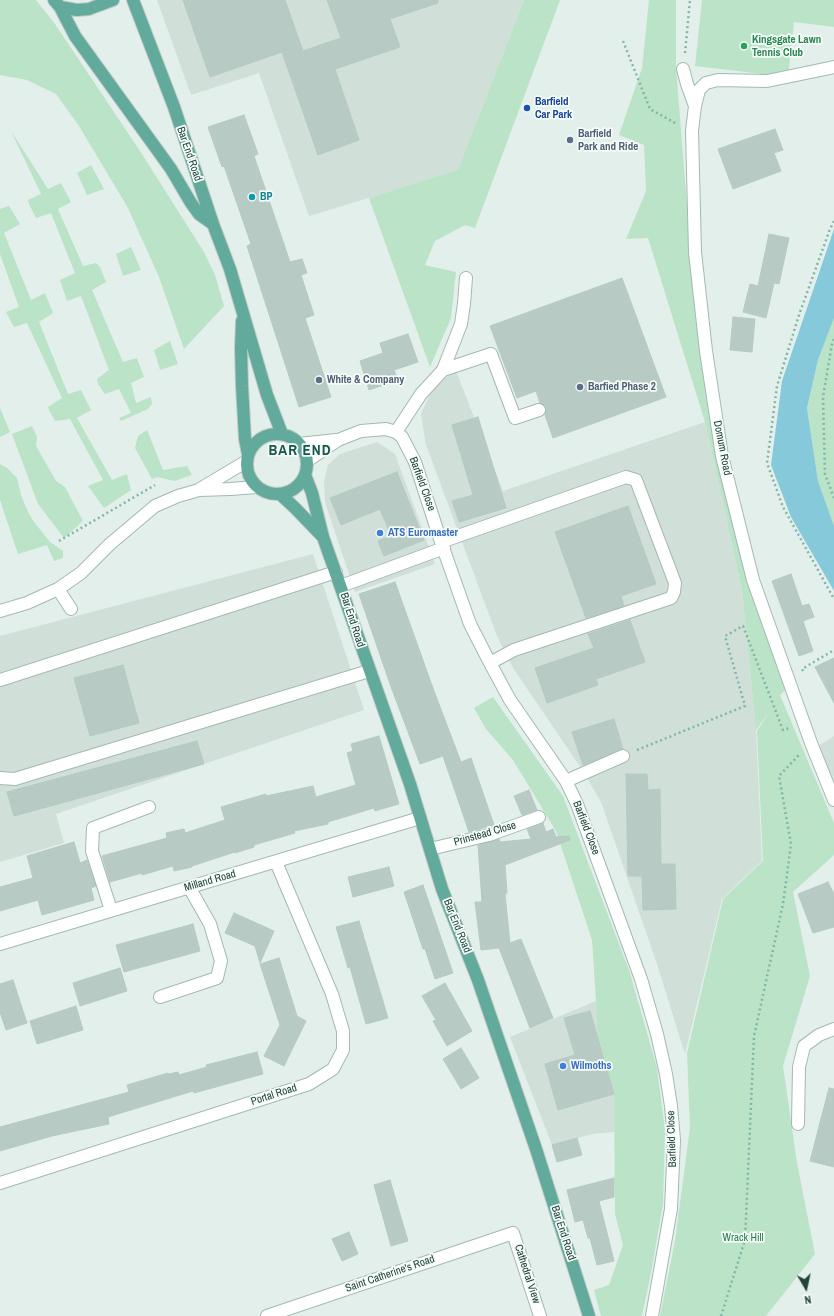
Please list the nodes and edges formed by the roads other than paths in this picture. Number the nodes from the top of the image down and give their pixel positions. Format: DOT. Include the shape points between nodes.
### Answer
graph roads {
  1 [pos="113,0"];
  2 [pos="133,0"];
  3 [pos="57,3"];
  4 [pos="834,67"];
  5 [pos="683,69"];
  6 [pos="695,106"];
  7 [pos="213,224"];
  8 [pos="466,278"];
  9 [pos="242,310"];
  10 [pos="443,370"];
  11 [pos="538,410"];
  12 [pos="396,432"];
  13 [pos="282,434"];
  14 [pos="338,440"];
  15 [pos="300,444"];
  16 [pos="247,457"];
  17 [pos="307,461"];
  18 [pos="305,474"];
  19 [pos="257,487"];
  20 [pos="199,490"];
  21 [pos="280,494"];
  22 [pos="323,537"];
  23 [pos="442,545"];
  24 [pos="336,572"];
  25 [pos="341,586"];
  26 [pos="58,589"];
  27 [pos="70,609"];
  28 [pos="0,611"];
  29 [pos="490,663"];
  30 [pos="370,671"];
  31 [pos="0,680"];
  32 [pos="623,756"];
  33 [pos="0,778"];
  34 [pos="566,781"];
  35 [pos="834,800"];
  36 [pos="149,807"];
  37 [pos="539,817"];
  38 [pos="420,818"];
  39 [pos="430,849"];
  40 [pos="276,862"];
  41 [pos="189,887"];
  42 [pos="111,910"];
  43 [pos="0,944"];
  44 [pos="160,997"];
  45 [pos="834,1028"];
  46 [pos="798,1124"];
  47 [pos="0,1182"];
  48 [pos="513,1233"];
  49 [pos="267,1316"];
  50 [pos="540,1316"];
  51 [pos="588,1316"];
  52 [pos="652,1316"];
  1 -- 3 [label="main road" via="89,9 78,10"];
  2 -- 7 [label="main road, Bar End Road" via="174,107"];
  3 -- 7 [label="main road" via="75,36 170,169 191,203 199,214"];
  4 -- 6 [label="street, Domum Road" via="767,80 718,80 706,83 699,90"];
  5 -- 6 [label="street"];
  6 -- 35 [label="street, Domum Road" via="692,131 695,252 722,456 753,580 810,743"];
  7 -- 9 [label="main road, Bar End Road"];
  8 -- 10 [label="street" via="461,324"];
  9 -- 13 [label="main road, Bar End Road" via="267,395"];
  9 -- 16 [label="main road, Bar End Road" via="242,386"];
  10 -- 11 [label="street" via="490,354 515,418"];
  10 -- 12 [label="street" via="420,394"];
  12 -- 14 [label="street" via="372,429"];
  12 -- 23 [label="street, Barfield Close" via="407,445 415,462"];
  13 -- 15 [label="main road"];
  13 -- 16 [label="main road" via="258,440"];
  14 -- 15 [label="street"];
  14 -- 17 [label="street"];
  15 -- 17 [label="main road"];
  16 -- 19 [label="main road" via="250,478"];
  16 -- 20 [label="street"];
  17 -- 18 [label="main road"];
  18 -- 21 [label="main road" via="295,488"];
  18 -- 22 [label="main road, Bar End Road"];
  19 -- 20 [label="street"];
  19 -- 21 [label="main road" via="268,493"];
  20 -- 26 [label="street" via="155,506 110,544 82,573"];
  21 -- 22 [label="main road, Bar End Road"];
  22 -- 24 [label="main road, Bar End Road"];
  23 -- 25 [label="street"];
  23 -- 29 [label="street, Barfield Close" via="470,624"];
  23 -- 29 [label="street" via="626,477 636,480 675,583 671,598 514,650"];
  24 -- 25 [label="main road, Bar End Road"];
  24 -- 31 [label="street"];
  25 -- 30 [label="main road, Bar End Road"];
  26 -- 27 [label="street"];
  26 -- 28 [label="street" via="27,603"];
  29 -- 34 [label="street, Barfield Close" via="510,700"];
  30 -- 33 [label="street" via="15,779"];
  30 -- 38 [label="main road, Bar End Road"];
  32 -- 34 [label="street"];
  34 -- 52 [label="street, Barfield Close" via="578,804 641,979 666,1074 674,1140 671,1209"];
  36 -- 42 [label="street" via="93,828 92,851"];
  37 -- 39 [label="street, Prinstead Close" via="489,835"];
  38 -- 39 [label="main road, Bar End Road"];
  38 -- 40 [label="street, Milland Road"];
  39 -- 51 [label="main road, Bar End Road" via="536,1149"];
  40 -- 41 [label="street, Milland Road"];
  40 -- 47 [label="street, Portal Road" via="332,994 343,1031 343,1050 333,1070 309,1084"];
  41 -- 42 [label="street, Milland Road"];
  41 -- 44 [label="street" via="210,924 221,961 217,978"];
  42 -- 43 [label="street, Milland Road"];
  45 -- 46 [label="street" via="804,1046 799,1067"];
  48 -- 49 [label="street, Saint Catherine's Road"];
  48 -- 50 [label="street, Cathedral View"];
}
